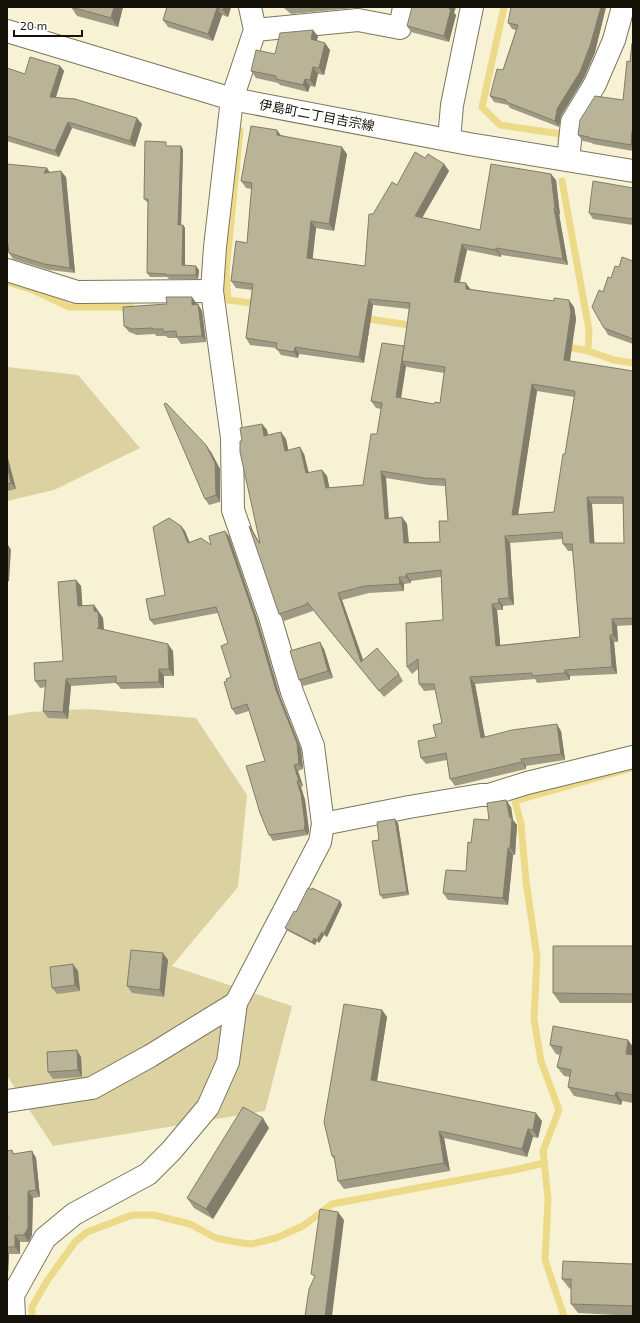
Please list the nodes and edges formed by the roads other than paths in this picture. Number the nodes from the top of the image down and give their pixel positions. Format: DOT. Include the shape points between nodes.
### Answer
graph roads {
  1 [pos="250,7"];
  2 [pos="404,7"];
  3 [pos="472,7"];
  4 [pos="623,7"];
  5 [pos="254,30"];
  6 [pos="7,31"];
  7 [pos="232,99"];
  8 [pos="449,140"];
  9 [pos="568,160"];
  10 [pos="633,171"];
  11 [pos="7,270"];
  12 [pos="212,291"];
  13 [pos="633,758"];
  14 [pos="324,824"];
  15 [pos="236,1003"];
  16 [pos="7,1102"];
  17 [pos="14,1316"];
  1 -- 5 [label="street"];
  2 -- 5 [label="street" via="400,28 358,20"];
  3 -- 8 [label="street" via="452,105"];
  4 -- 9 [label="street" via="614,40 595,84 572,122"];
  5 -- 7 [label="street"];
  6 -- 7 [label="street, 伊島町二丁目吉宗線"];
  7 -- 8 [label="street, 伊島町二丁目吉宗線"];
  7 -- 12 [label="street" via="214,247"];
  8 -- 9 [label="street, 伊島町二丁目吉宗線"];
  9 -- 10 [label="street, 伊島町二丁目吉宗線"];
  11 -- 12 [label="street" via="77,292"];
  12 -- 14 [label="street" via="232,438 233,510 270,617 292,692 313,746"];
  13 -- 14 [label="street" via="527,783 489,795 409,807"];
  14 -- 15 [label="street" via="320,842"];
  15 -- 16 [label="street" via="92,1088"];
  15 -- 17 [label="street" via="228,1062 208,1107 148,1174 74,1214 45,1238 13,1295"];
}
